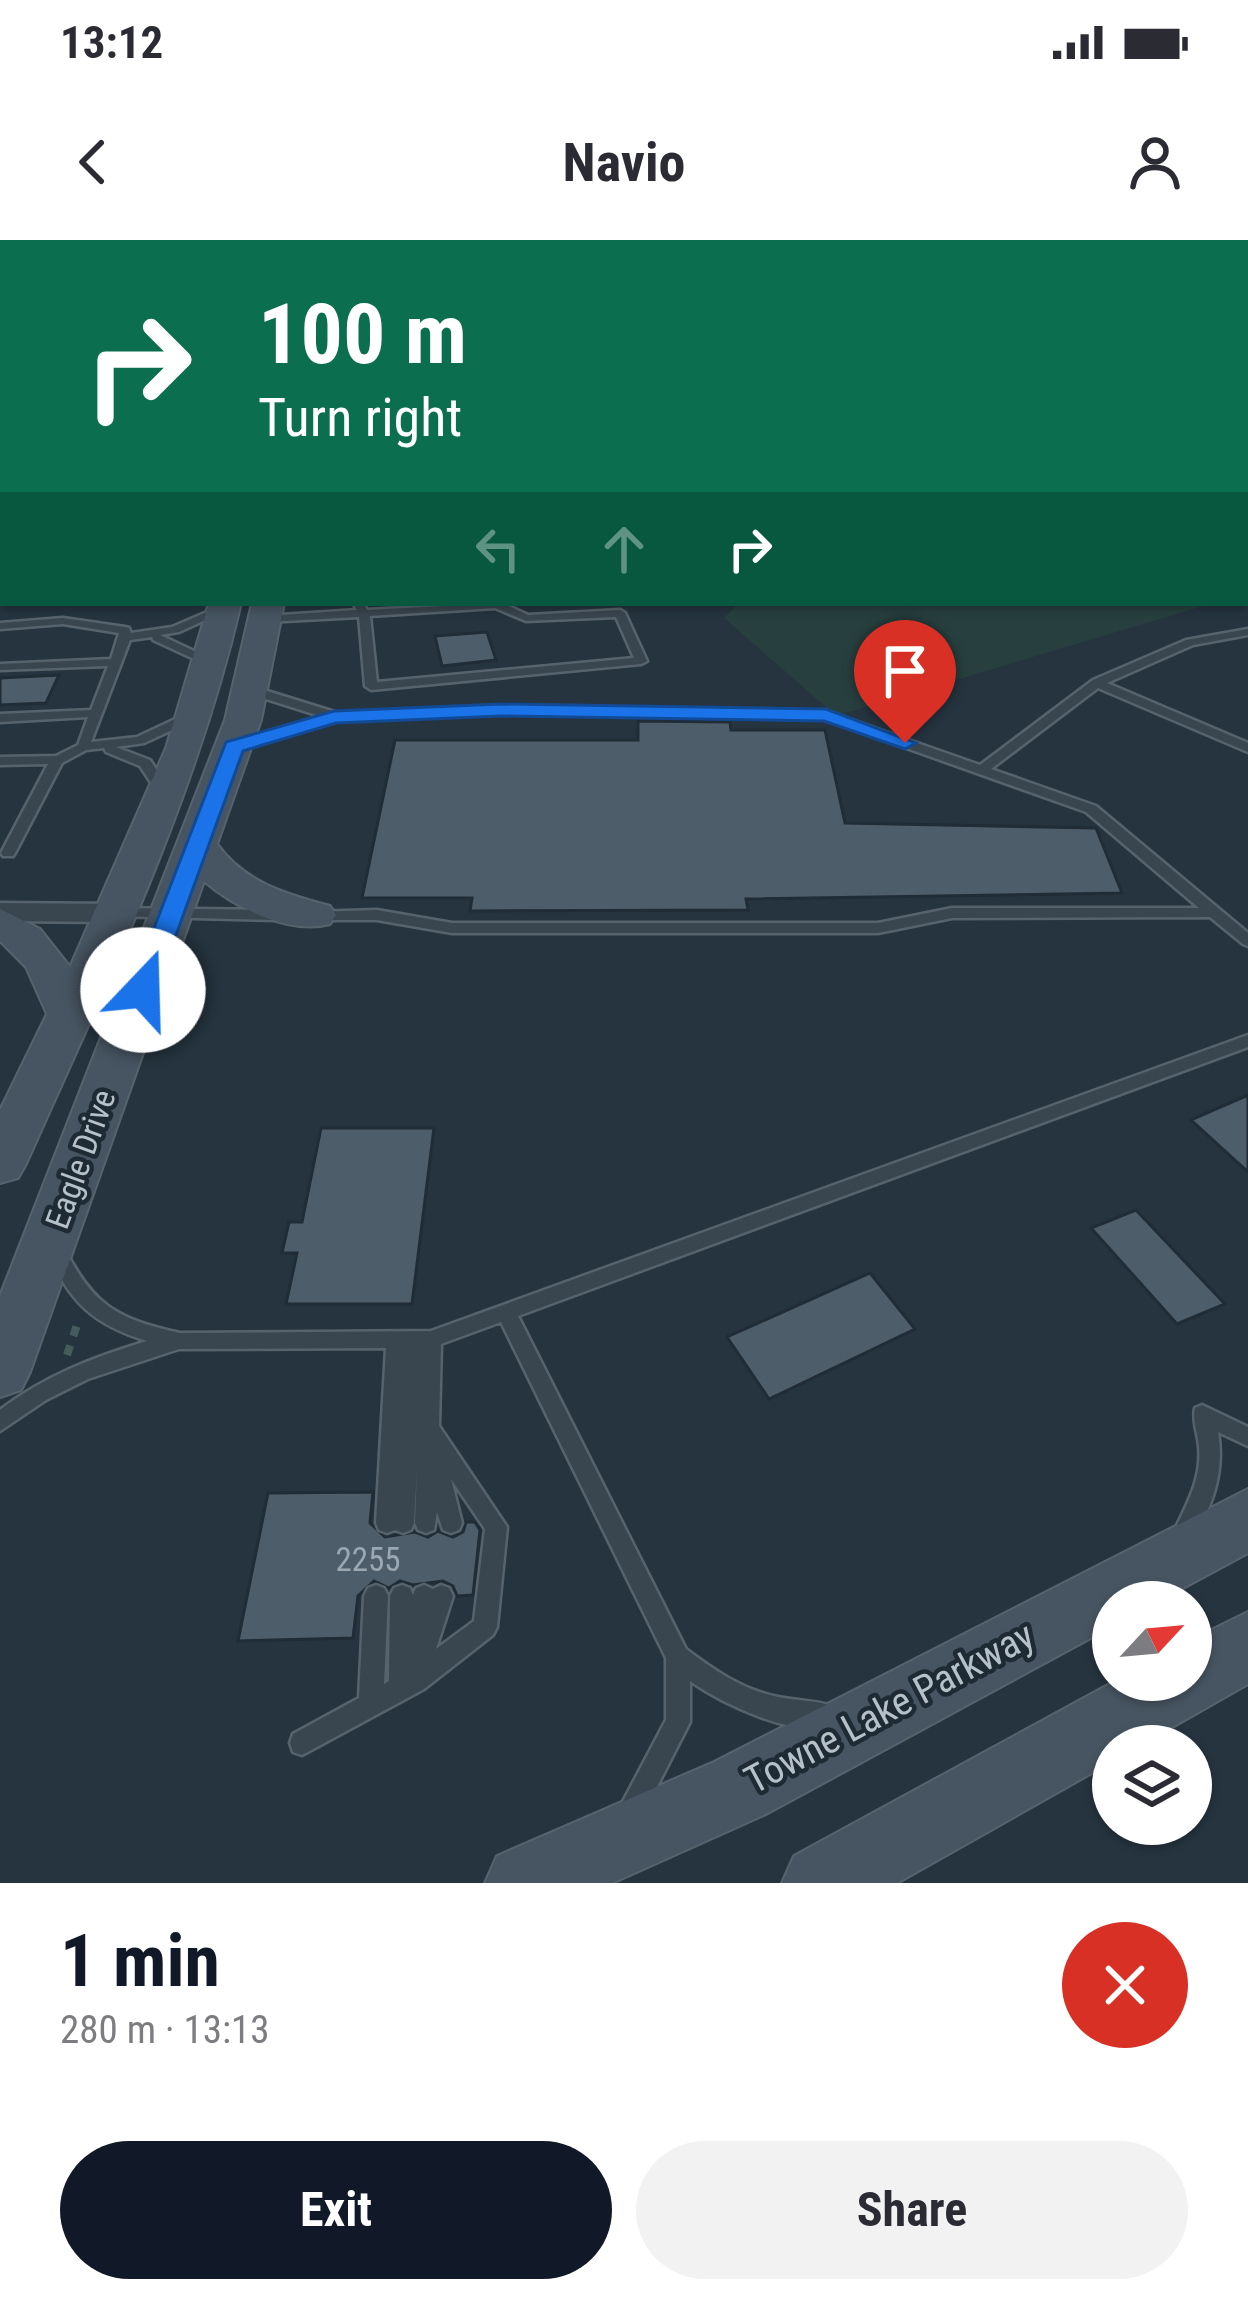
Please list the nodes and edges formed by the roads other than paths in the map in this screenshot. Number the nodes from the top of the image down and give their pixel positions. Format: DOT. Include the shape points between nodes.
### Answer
graph roads {
  1 [pos="123,240"];
  2 [pos="170,240"];
  3 [pos="203,240"];
  4 [pos="223,606"];
  5 [pos="225,606"];
  6 [pos="428,606"];
  7 [pos="500,606"];
  8 [pos="361,608"];
  9 [pos="267,611"];
  10 [pos="63,621"];
  11 [pos="0,626"];
  12 [pos="1248,632"];
  13 [pos="125,634"];
  14 [pos="144,637"];
  15 [pos="116,662"];
  16 [pos="211,664"];
  17 [pos="0,667"];
  18 [pos="1097,683"];
  19 [pos="251,690"];
  20 [pos="96,713"];
  21 [pos="195,714"];
  22 [pos="334,717"];
  23 [pos="0,718"];
  24 [pos="83,747"];
  25 [pos="234,747"];
  26 [pos="103,748"];
  27 [pos="1248,748"];
  28 [pos="57,760"];
  29 [pos="0,761"];
  30 [pos="982,770"];
  31 [pos="164,794"];
  32 [pos="197,845"];
  33 [pos="5,846"];
  34 [pos="0,913"];
  35 [pos="115,913"];
  36 [pos="1214,913"];
  37 [pos="171,914"];
  38 [pos="315,915"];
  39 [pos="0,922"];
  40 [pos="1248,941"];
  41 [pos="69,1012"];
  42 [pos="1248,1041"];
  43 [pos="0,1164"];
  44 [pos="51,1236"];
  45 [pos="506,1312"];
  46 [pos="414,1339"];
  47 [pos="180,1341"];
  48 [pos="0,1372"];
  49 [pos="0,1422"];
  50 [pos="428,1426"];
  51 [pos="1248,1437"];
  52 [pos="1248,1519"];
  53 [pos="451,1522"];
  54 [pos="1169,1559"];
  55 [pos="376,1596"];
  56 [pos="422,1596"];
  57 [pos="1248,1646"];
  58 [pos="678,1657"];
  59 [pos="1212,1666"];
  60 [pos="408,1684"];
  61 [pos="1149,1701"];
  62 [pos="371,1705"];
  63 [pos="862,1720"];
  64 [pos="302,1743"];
  65 [pos="603,1852"];
  66 [pos="524,1883"];
  67 [pos="821,1883"];
  1 -- 2 [label="street"];
  2 -- 3 [label="street"];
  4 -- 14 [label="lane"];
  5 -- 16 [label="street, Eagle Drive"];
  6 -- 8 [label="lane"];
  7 -- 8 [label="lane" via="526,618 620,613 641,661 371,686"];
  8 -- 9 [label="lane"];
  9 -- 19 [label="street, Eagle Drive"];
  10 -- 11 [label="lane"];
  10 -- 11 [label="lane"];
  10 -- 13 [label="lane"];
  12 -- 18 [label="lane" via="1190,642"];
  13 -- 14 [label="lane"];
  13 -- 15 [label="lane"];
  14 -- 16 [label="lane"];
  15 -- 17 [label="lane"];
  15 -- 20 [label="lane"];
  16 -- 21 [label="street, Eagle Drive"];
  18 -- 27 [label="lane"];
  18 -- 30 [label="lane"];
  19 -- 22 [label="lane"];
  19 -- 25 [label="street, Eagle Drive"];
  20 -- 23 [label="lane"];
  20 -- 24 [label="lane"];
  21 -- 26 [label="lane"];
  21 -- 31 [label="street, Eagle Drive"];
  22 -- 25 [label="lane"];
  22 -- 30 [label="lane" via="501,710 826,715"];
  24 -- 26 [label="lane"];
  24 -- 28 [label="lane"];
  25 -- 32 [label="street, Eagle Drive"];
  26 -- 31 [label="lane" via="145,763"];
  28 -- 29 [label="lane"];
  28 -- 33 [label="lane"];
  30 -- 36 [label="lane" via="1091,809"];
  31 -- 35 [label="street, Eagle Drive"];
  32 -- 37 [label="street, Eagle Drive"];
  32 -- 38 [label="street" via="246,894"];
  34 -- 35 [label="street"];
  35 -- 37 [label="lane"];
  35 -- 41 [label="street, Eagle Drive"];
  36 -- 38 [label="lane" via="952,913 878,928 452,928"];
  36 -- 40 [label="lane"];
  37 -- 38 [label="lane"];
  37 -- 44 [label="street, Eagle Drive"];
  39 -- 41 [label="street" via="47,963"];
  41 -- 43 [label="street, Eagle Drive" via="30,1081"];
  42 -- 45 [label="lane"];
  44 -- 47 [label="lane" via="66,1277 92,1308 132,1330"];
  44 -- 48 [label="street, Eagle Drive"];
  45 -- 46 [label="lane"];
  45 -- 58 [label="lane"];
  46 -- 47 [label="lane"];
  46 -- 50 [label="lane"];
  46 -- 50 [label="lane" via="405,1523"];
  47 -- 49 [label="lane" via="77,1373"];
  50 -- 53 [label="lane"];
  50 -- 60 [label="lane" via="496,1526 485,1627"];
  51 -- 54 [label="lane" via="1202,1414 1213,1471"];
  52 -- 54 [label="street, Towne Lake Parkway"];
  54 -- 63 [label="street, Towne Lake Parkway"];
  55 -- 62 [label="lane"];
  56 -- 60 [label="lane"];
  57 -- 59 [label="street"];
  58 -- 63 [label="lane" via="715,1687 763,1708"];
  58 -- 65 [label="lane" via="678,1722"];
  60 -- 62 [label="lane"];
  61 -- 67 [label="street"];
  62 -- 64 [label="lane"];
  63 -- 65 [label="street, Towne Lake Parkway"];
  65 -- 66 [label="street, Towne Lake Parkway"];
}
